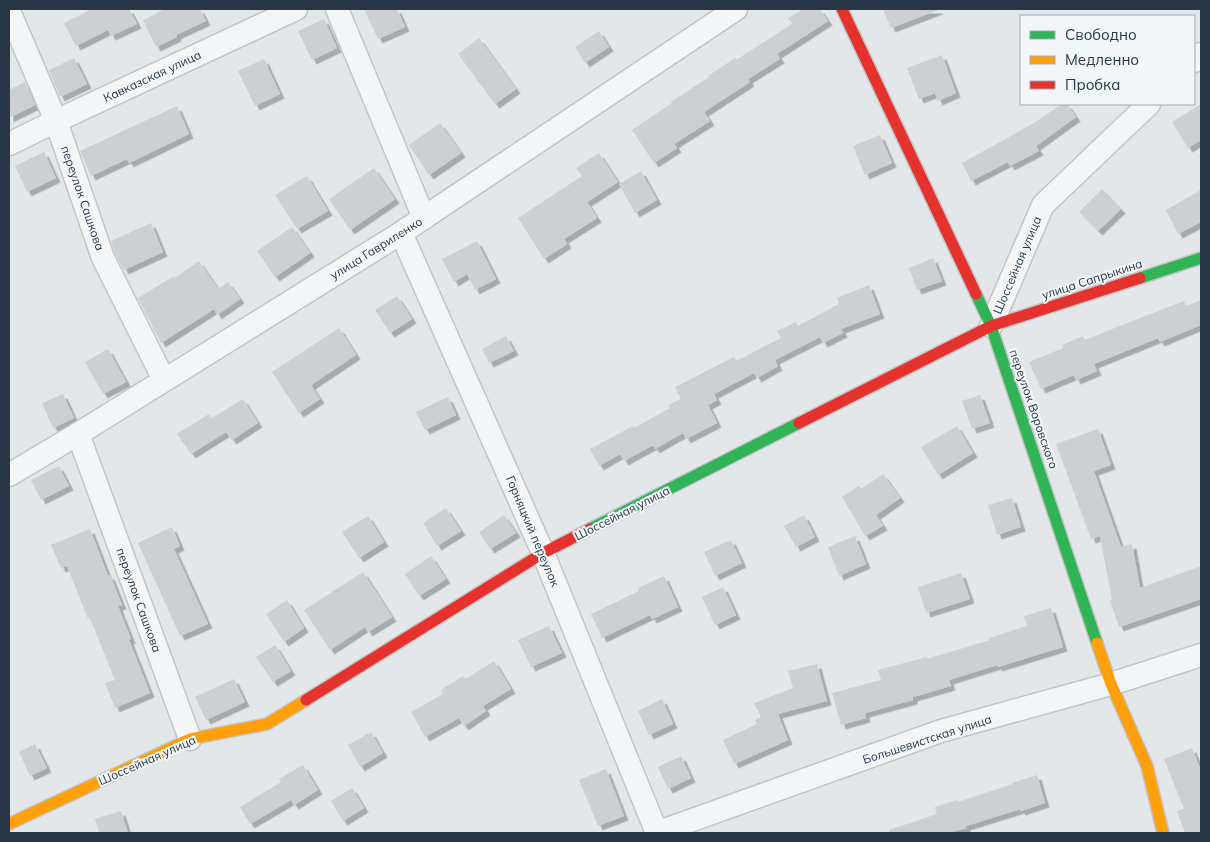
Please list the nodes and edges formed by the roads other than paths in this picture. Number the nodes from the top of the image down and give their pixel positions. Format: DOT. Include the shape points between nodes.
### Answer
graph roads {
  1 [pos="296,9"];
  2 [pos="337,9"];
  3 [pos="736,9"];
  4 [pos="842,9"];
  5 [pos="9,11"];
  6 [pos="1149,105"];
  7 [pos="56,120"];
  8 [pos="9,144"];
  9 [pos="424,218"];
  10 [pos="401,233"];
  11 [pos="1201,258"];
  12 [pos="991,326"];
  13 [pos="164,380"];
  14 [pos="78,434"];
  15 [pos="9,475"];
  16 [pos="543,553"];
  17 [pos="1201,655"];
  18 [pos="1111,684"];
  19 [pos="190,739"];
  20 [pos="9,824"];
  21 [pos="656,833"];
  22 [pos="1163,833"];
  1 -- 7 [label="street, Кавказская улица"];
  2 -- 9 [label="street"];
  3 -- 9 [label="street, улица Гавриленко"];
  4 -- 12 [label="street, переулок Воровского"];
  5 -- 7 [label="street, переулок Сашкова"];
  6 -- 12 [label="street, Шоссейная улица" via="1043,205"];
  7 -- 8 [label="street, Кавказская улица"];
  7 -- 13 [label="street, переулок Сашкова" via="103,258"];
  9 -- 10 [label="street, улица Гавриленко"];
  10 -- 13 [label="street, улица Гавриленко"];
  10 -- 16 [label="street, Горняцкий переулок"];
  11 -- 12 [label="street, улица Сапрыкина"];
  12 -- 16 [label="street, Шоссейная улица"];
  12 -- 18 [label="street, переулок Воровского"];
  13 -- 14 [label="street, улица Гавриленко"];
  14 -- 15 [label="street, улица Гавриленко"];
  14 -- 19 [label="street, переулок Сашкова"];
  16 -- 19 [label="street, Шоссейная улица" via="267,724"];
  16 -- 21 [label="street, Горняцкий переулок"];
  17 -- 18 [label="street, Большевистская улица"];
  18 -- 21 [label="street, Большевистская улица" via="942,731"];
  18 -- 22 [label="street, переулок Воровского" via="1147,766"];
  19 -- 20 [label="street, Шоссейная улица"];
}
